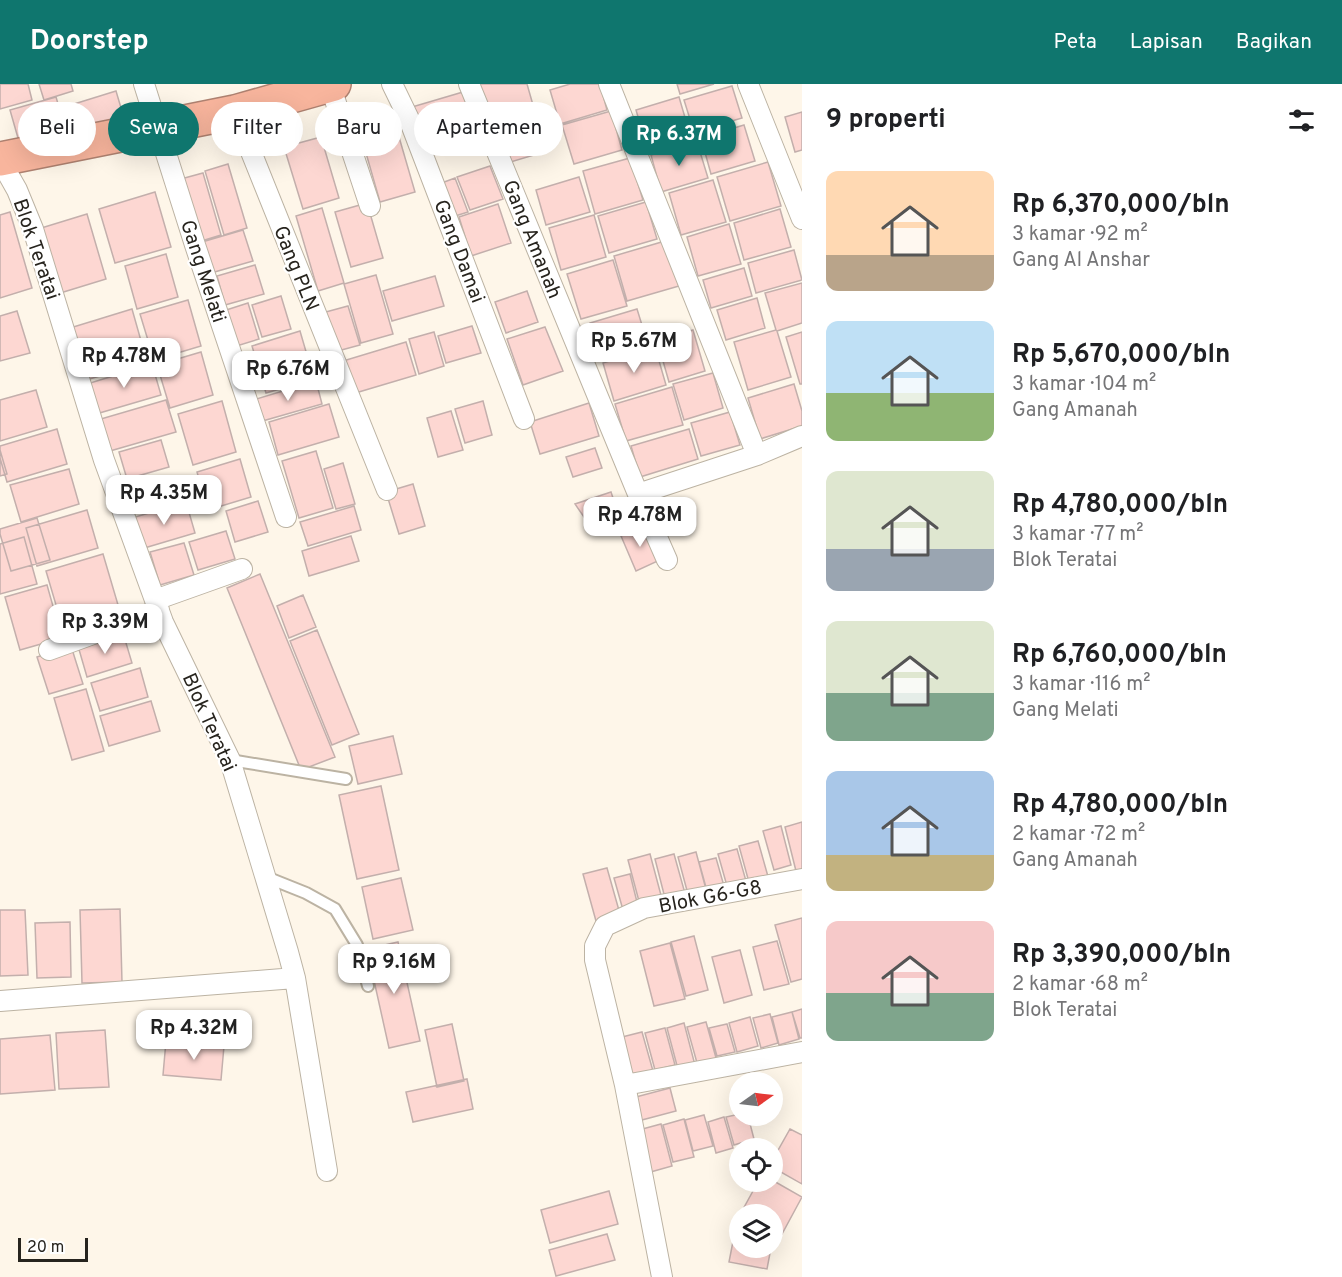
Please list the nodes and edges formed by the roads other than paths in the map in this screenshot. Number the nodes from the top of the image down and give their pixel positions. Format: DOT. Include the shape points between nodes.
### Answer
graph roads {
  1 [pos="144,84"];
  2 [pos="392,84"];
  3 [pos="469,84"];
  4 [pos="609,84"];
  5 [pos="748,84"];
  6 [pos="332,85"];
  7 [pos="150,102"];
  8 [pos="271,102"];
  9 [pos="108,136"];
  10 [pos="167,156"];
  11 [pos="253,156"];
  12 [pos="0,159"];
  13 [pos="370,206"];
  14 [pos="802,219"];
  15 [pos="524,419"];
  16 [pos="802,436"];
  17 [pos="757,455"];
  18 [pos="387,490"];
  19 [pos="638,494"];
  20 [pos="286,518"];
  21 [pos="667,560"];
  22 [pos="242,569"];
  23 [pos="157,605"];
  24 [pos="49,650"];
  25 [pos="230,760"];
  26 [pos="346,779"];
  27 [pos="266,876"];
  28 [pos="802,879"];
  29 [pos="295,978"];
  30 [pos="368,986"];
  31 [pos="0,1000"];
  32 [pos="802,1052"];
  33 [pos="625,1085"];
  34 [pos="327,1171"];
  35 [pos="662,1277"];
  1 -- 7 [label="street, Gang Melati"];
  2 -- 15 [label="street, Gang Damai"];
  3 -- 19 [label="street, Gang Amanah"];
  4 -- 17 [label="street"];
  5 -- 14 [label="street"];
  6 -- 8 [label="highway"];
  6 -- 13 [label="street"];
  9 -- 12 [label="highway"];
  10 -- 20 [label="street, Gang Melati"];
  11 -- 18 [label="street, Gang PLN"];
  12 -- 23 [label="street, Blok Teratai" via="33,229 104,460"];
  16 -- 17 [label="street"];
  17 -- 19 [label="street"];
  19 -- 21 [label="street, Gang Amanah"];
  22 -- 23 [label="street"];
  23 -- 24 [label="street"];
  23 -- 25 [label="street, Blok Teratai"];
  25 -- 26 [label="lane"];
  25 -- 27 [label="street, Blok Teratai"];
  27 -- 29 [label="street, Blok Teratai"];
  27 -- 30 [label="lane" via="335,909 357,945"];
  28 -- 33 [label="street, Blok G6-G8" via="644,908 605,926 595,946 595,960"];
  29 -- 31 [label="street"];
  29 -- 34 [label="street, Blok Teratai"];
  32 -- 33 [label="street"];
  33 -- 35 [label="street"];
}
